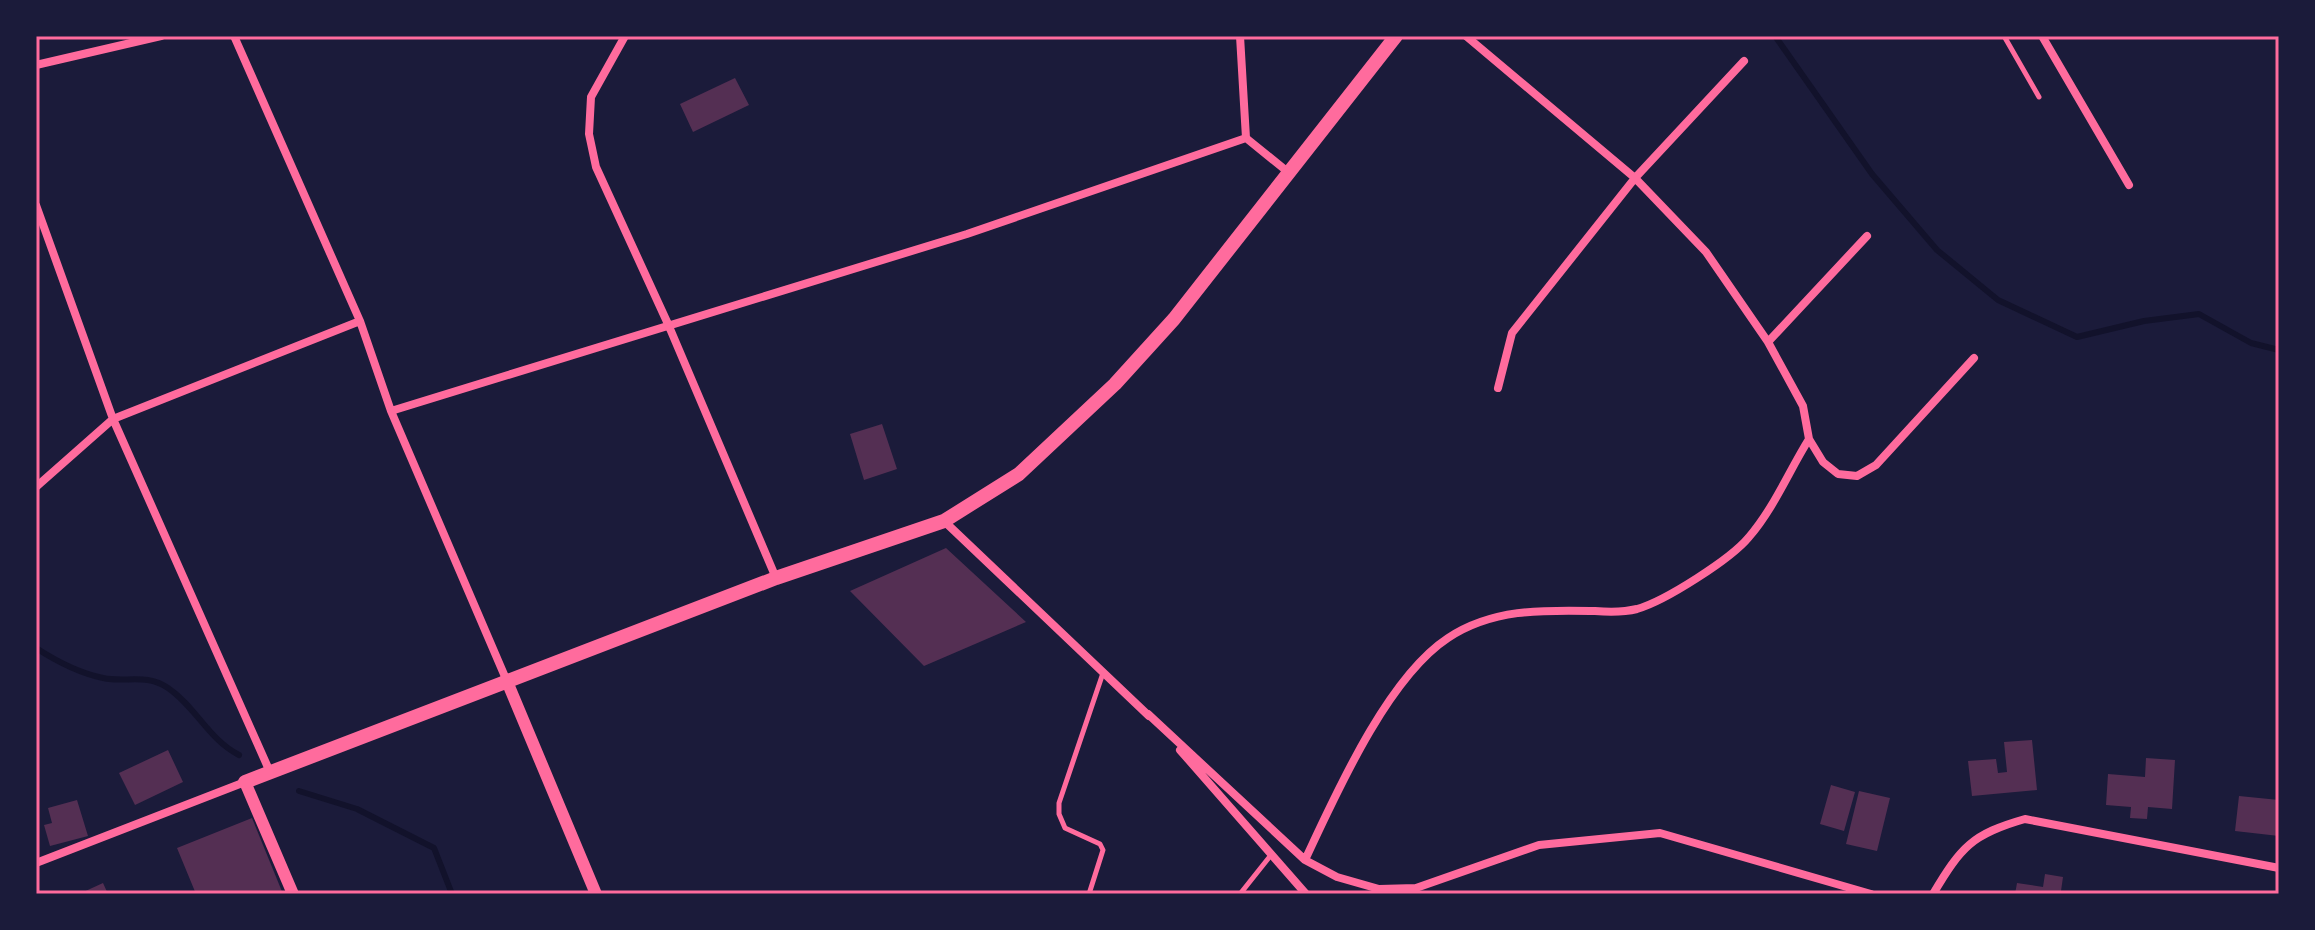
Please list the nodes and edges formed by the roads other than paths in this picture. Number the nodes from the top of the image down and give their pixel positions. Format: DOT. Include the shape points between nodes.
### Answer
graph roads {
  1 [pos="161,36"];
  2 [pos="234,36"];
  3 [pos="1240,36"];
  4 [pos="1396,36"];
  5 [pos="1466,36"];
  6 [pos="2004,36"];
  7 [pos="2042,36"];
  8 [pos="621,39"];
  9 [pos="1744,61"];
  10 [pos="37,63"];
  11 [pos="2039,97"];
  12 [pos="1246,138"];
  13 [pos="1288,172"];
  14 [pos="1635,178"];
  15 [pos="2129,185"];
  16 [pos="36,205"];
  17 [pos="1867,236"];
  18 [pos="360,321"];
  19 [pos="668,324"];
  20 [pos="1768,342"];
  21 [pos="1974,358"];
  22 [pos="1498,388"];
  23 [pos="391,411"];
  24 [pos="113,419"];
  25 [pos="1809,439"];
  26 [pos="36,487"];
  27 [pos="944,521"];
  28 [pos="776,578"];
  29 [pos="1103,672"];
  30 [pos="506,679"];
  31 [pos="1148,714"];
  32 [pos="270,772"];
  33 [pos="245,782"];
  34 [pos="1272,854"];
  35 [pos="1305,860"];
  36 [pos="36,863"];
  37 [pos="2279,868"];
  38 [pos="293,894"];
  39 [pos="596,894"];
  40 [pos="1089,894"];
  41 [pos="1240,894"];
  42 [pos="1306,894"];
  43 [pos="1871,894"];
  44 [pos="1933,894"];
  1 -- 10 [label="street"];
  2 -- 18 [label="street"];
  3 -- 12 [label="street"];
  4 -- 13 [label="main road"];
  5 -- 14 [label="street"];
  6 -- 11 [label="lane"];
  7 -- 15 [label="street"];
  8 -- 19 [label="street" via="591,97 589,134 596,167"];
  9 -- 14 [label="street"];
  12 -- 13 [label="street"];
  12 -- 19 [label="street" via="967,234"];
  13 -- 27 [label="main road" via="1174,319 1115,384 1019,474"];
  14 -- 20 [label="street" via="1706,252"];
  14 -- 22 [label="street" via="1512,333"];
  16 -- 24 [label="street"];
  17 -- 20 [label="street"];
  18 -- 23 [label="street"];
  18 -- 24 [label="street"];
  19 -- 23 [label="street"];
  19 -- 28 [label="street"];
  20 -- 25 [label="street" via="1803,406"];
  21 -- 25 [label="street" via="1876,465 1857,476 1838,474"];
  23 -- 30 [label="street"];
  24 -- 26 [label="street"];
  24 -- 32 [label="street"];
  25 -- 35 [label="street" via="1748,539 1688,584 1637,609 1536,609 1485,621 1449,638 1416,666 1355,754"];
  27 -- 28 [label="main road"];
  27 -- 29 [label="street"];
  28 -- 30 [label="main road"];
  29 -- 31 [label="street"];
  29 -- 40 [label="lane" via="1059,803 1065,828 1103,850"];
  30 -- 32 [label="main road"];
  30 -- 39 [label="street"];
  31 -- 34 [label="street"];
  31 -- 35 [label="street"];
  32 -- 33 [label="main road"];
  33 -- 36 [label="street"];
  33 -- 38 [label="street"];
  34 -- 41 [label="lane"];
  34 -- 42 [label="street"];
  35 -- 43 [label="street" via="1337,877 1379,889 1416,888 1539,845 1660,833"];
  37 -- 44 [label="street" via="2025,819 1988,829 1953,860"];
}
